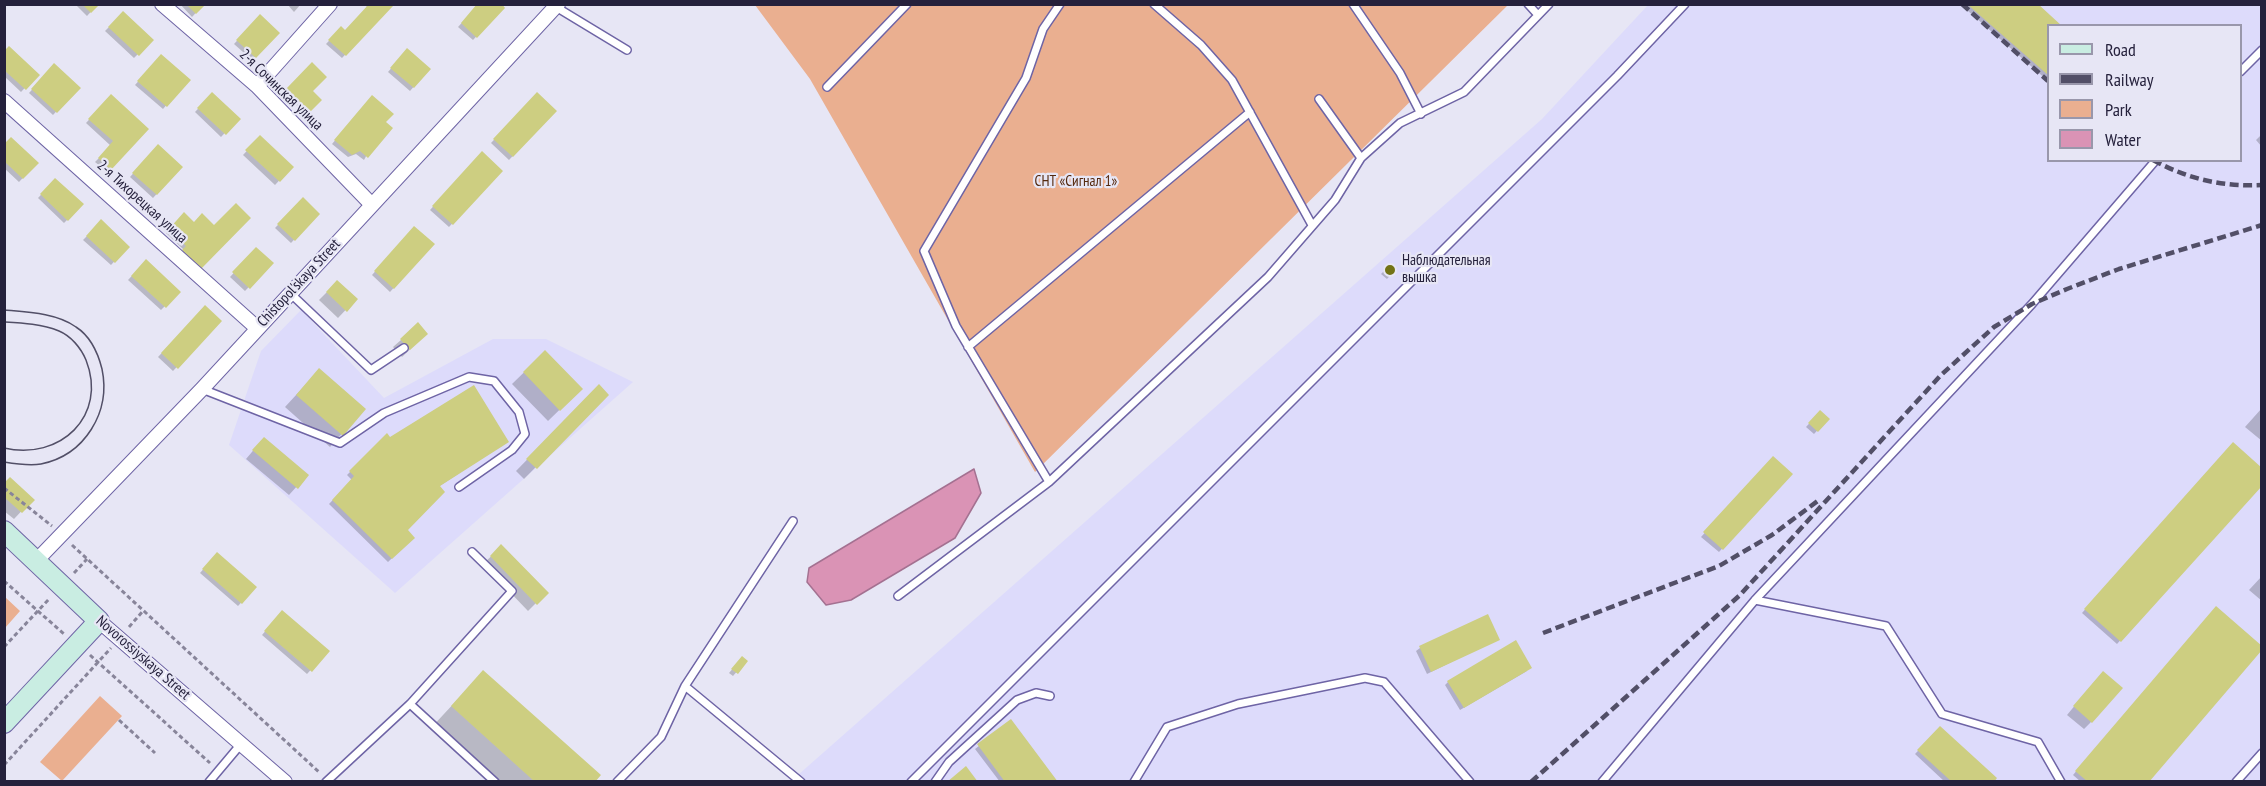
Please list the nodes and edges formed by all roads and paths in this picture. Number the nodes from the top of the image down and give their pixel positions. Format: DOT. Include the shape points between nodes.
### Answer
graph roads {
  1 [pos="162,4"];
  2 [pos="330,4"];
  3 [pos="907,4"];
  4 [pos="1060,4"];
  5 [pos="1154,4"];
  6 [pos="1353,4"];
  7 [pos="1528,4"];
  8 [pos="1550,4"];
  9 [pos="1685,4"];
  10 [pos="557,6"];
  11 [pos="1538,15"];
  12 [pos="627,50"];
  13 [pos="2262,50"];
  14 [pos="2242,71"];
  15 [pos="257,86"];
  16 [pos="827,87"];
  17 [pos="1319,99"];
  18 [pos="4,101"];
  19 [pos="1250,112"];
  20 [pos="1421,114"];
  21 [pos="1361,158"];
  22 [pos="2154,162"];
  23 [pos="372,205"];
  24 [pos="1312,225"];
  25 [pos="290,293"];
  26 [pos="257,328"];
  27 [pos="968,347"];
  28 [pos="404,348"];
  29 [pos="202,389"];
  30 [pos="1049,482"];
  31 [pos="459,487"];
  32 [pos="4,488"];
  33 [pos="793,521"];
  34 [pos="4,531"];
  35 [pos="61,534"];
  36 [pos="472,552"];
  37 [pos="87,559"];
  38 [pos="36,560"];
  39 [pos="4,581"];
  40 [pos="62,586"];
  41 [pos="898,596"];
  42 [pos="1755,600"];
  43 [pos="37,611"];
  44 [pos="143,611"];
  45 [pos="99,621"];
  46 [pos="119,638"];
  47 [pos="78,645"];
  48 [pos="4,647"];
  49 [pos="98,662"];
  50 [pos="685,686"];
  51 [pos="1050,696"];
  52 [pos="410,704"];
  53 [pos="119,720"];
  54 [pos="4,723"];
  55 [pos="242,744"];
  56 [pos="155,753"];
  57 [pos="2262,753"];
  58 [pos="4,765"];
  59 [pos="218,771"];
  60 [pos="327,781"];
  61 [pos="209,782"];
  62 [pos="285,782"];
  63 [pos="495,782"];
  64 [pos="616,782"];
  65 [pos="801,782"];
  66 [pos="911,782"];
  67 [pos="935,782"];
  68 [pos="1134,782"];
  69 [pos="1470,782"];
  70 [pos="1602,782"];
  71 [pos="2061,782"];
  72 [pos="2236,782"];
  1 -- 15 [label="street, 2-я Сочинская улица"];
  2 -- 15 [label="street"];
  3 -- 16 [label="lane"];
  4 -- 27 [label="lane" via="1043,29 1026,78 924,251"];
  5 -- 19 [label="lane" via="1215,59"];
  6 -- 20 [label="lane" via="1400,73"];
  7 -- 11 [label="lane"];
  8 -- 11 [label="lane"];
  9 -- 66 [label="lane"];
  10 -- 12 [label="lane"];
  10 -- 23 [label="street, Chistopol'skaya Street"];
  11 -- 20 [label="lane" via="1464,92"];
  13 -- 14 [label="lane"];
  15 -- 23 [label="street, 2-я Сочинская улица"];
  17 -- 21 [label="lane"];
  18 -- 26 [label="street, 2-я Тихорецкая улица"];
  19 -- 24 [label="lane"];
  19 -- 27 [label="lane"];
  20 -- 21 [label="lane" via="1401,123"];
  21 -- 24 [label="lane" via="1335,200"];
  22 -- 42 [label="lane" via="2032,304"];
  23 -- 25 [label="street, Chistopol'skaya Street"];
  24 -- 30 [label="lane" via="1268,277"];
  25 -- 26 [label="street, Chistopol'skaya Street"];
  25 -- 28 [label="lane" via="371,370"];
  26 -- 29 [label="street, Chistopol'skaya Street"];
  27 -- 30 [label="lane"];
  29 -- 31 [label="lane" via="340,443 384,413 469,377 494,381 519,412 525,434 512,450"];
  29 -- 35 [label="street, Chistopol'skaya Street"];
  30 -- 41 [label="lane"];
  32 -- 35 [label="path"];
  33 -- 50 [label="lane"];
  34 -- 38 [label="main road, Novorossiyskaya Street"];
  35 -- 37 [label="path"];
  35 -- 38 [label="street, Chistopol'skaya Street"];
  36 -- 52 [label="lane" via="512,591"];
  37 -- 40 [label="path"];
  37 -- 44 [label="path"];
  38 -- 40 [label="main road, Novorossiyskaya Street"];
  39 -- 43 [label="path"];
  40 -- 43 [label="path"];
  40 -- 45 [label="main road, Novorossiyskaya Street"];
  42 -- 70 [label="lane"];
  42 -- 71 [label="lane" via="1886,626 1942,714 2038,742"];
  43 -- 47 [label="path"];
  43 -- 48 [label="path"];
  44 -- 46 [label="path"];
  44 -- 60 [label="path"];
  45 -- 46 [label="street, Novorossiyskaya Street"];
  45 -- 47 [label="main road"];
  46 -- 49 [label="path"];
  46 -- 55 [label="street, Novorossiyskaya Street"];
  47 -- 49 [label="path"];
  47 -- 54 [label="main road"];
  49 -- 58 [label="path"];
  49 -- 59 [label="path"];
  50 -- 64 [label="lane" via="660,737"];
  50 -- 65 [label="lane"];
  51 -- 67 [label="lane" via="1036,693 1017,700 949,762"];
  52 -- 60 [label="lane"];
  52 -- 63 [label="lane"];
  53 -- 56 [label="path"];
  55 -- 59 [label="lane"];
  55 -- 62 [label="street, Novorossiyskaya Street"];
  57 -- 72 [label="lane"];
  59 -- 61 [label="lane"];
  68 -- 69 [label="lane" via="1167,727 1238,704 1365,678 1384,682"];
}
